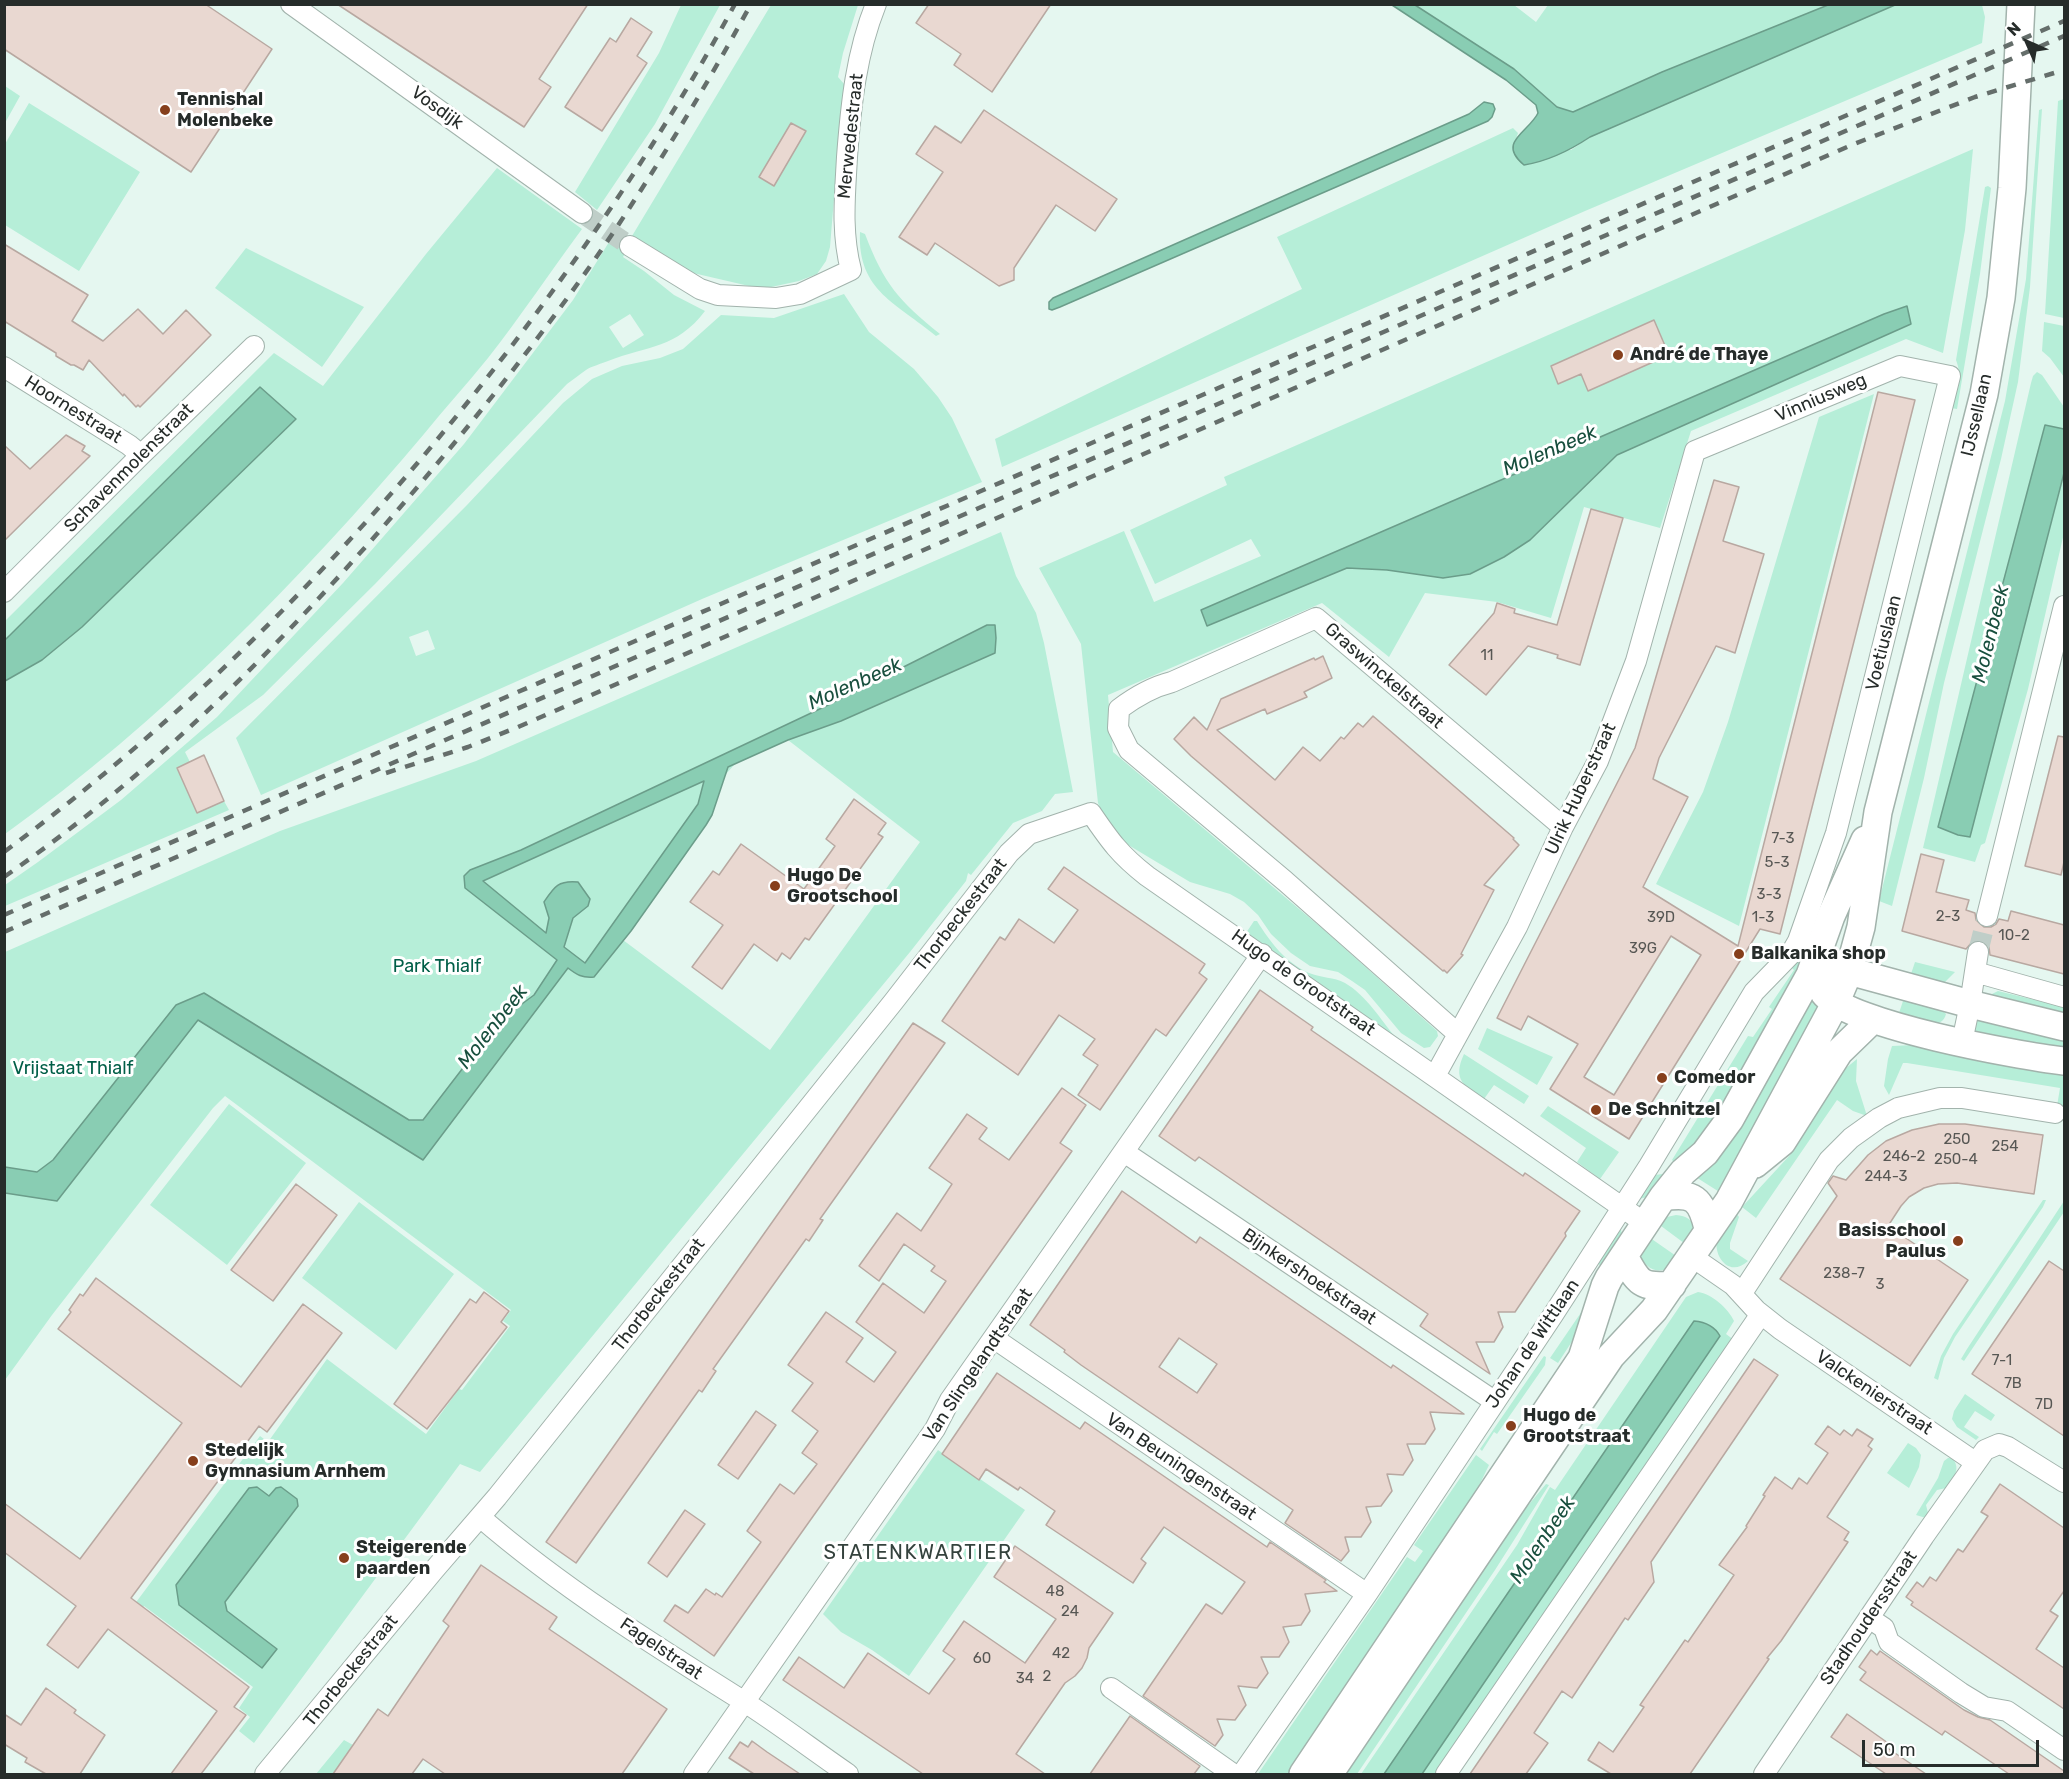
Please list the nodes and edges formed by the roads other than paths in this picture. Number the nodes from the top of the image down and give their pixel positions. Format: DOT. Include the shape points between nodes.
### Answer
graph roads {
  1 [pos="291,4"];
  2 [pos="876,4"];
  3 [pos="2021,6"];
  4 [pos="582,213"];
  5 [pos="630,246"];
  6 [pos="254,346"];
  7 [pos="4,368"];
  8 [pos="1950,376"];
  9 [pos="1695,451"];
  10 [pos="141,455"];
  11 [pos="4,592"];
  12 [pos="2064,606"];
  13 [pos="2056,676"];
  14 [pos="1878,812"];
  15 [pos="1056,824"];
  16 [pos="1563,827"];
  17 [pos="1810,907"];
  18 [pos="1987,916"];
  19 [pos="1978,952"];
  20 [pos="1262,954"];
  21 [pos="1849,971"];
  22 [pos="1975,972"];
  23 [pos="1810,975"];
  24 [pos="2064,997"];
  25 [pos="1835,1004"];
  26 [pos="1970,1004"];
  27 [pos="1872,1020"];
  28 [pos="2064,1027"];
  29 [pos="1458,1034"];
  30 [pos="1962,1042"];
  31 [pos="2064,1061"];
  32 [pos="1436,1076"];
  33 [pos="2055,1113"];
  34 [pos="1124,1152"];
  35 [pos="1745,1172"];
  36 [pos="1663,1197"];
  37 [pos="1621,1207"];
  38 [pos="1646,1224"];
  39 [pos="1708,1228"];
  40 [pos="1624,1256"];
  41 [pos="1691,1256"];
  42 [pos="1672,1285"];
  43 [pos="1742,1293"];
  44 [pos="1761,1314"];
  45 [pos="995,1339"];
  46 [pos="1494,1401"];
  47 [pos="1975,1462"];
  48 [pos="2064,1482"];
  49 [pos="480,1517"];
  50 [pos="1367,1594"];
  51 [pos="1869,1618"];
  52 [pos="1111,1688"];
  53 [pos="744,1702"];
  54 [pos="2064,1750"];
  55 [pos="265,1774"];
  56 [pos="694,1774"];
  57 [pos="848,1774"];
  58 [pos="1233,1774"];
  59 [pos="1242,1774"];
  60 [pos="1302,1774"];
  61 [pos="1329,1774"];
  62 [pos="1446,1774"];
  63 [pos="1764,1774"];
  1 -- 4 [label="street, Vosdijk"];
  2 -- 5 [label="street, Merwedestraat" via="852,92 844,204 844,242 851,270 800,294 777,298 718,295 700,289"];
  3 -- 14 [label="main road, IJssellaan" via="2011,199 2001,298 1986,383"];
  6 -- 10 [label="street, Schavenmolenstraat"];
  7 -- 10 [label="street, Hoornestraat"];
  8 -- 9 [label="street, Vinniusweg" via="1900,366"];
  8 -- 17 [label="street, Voetiuslaan" via="1836,832"];
  9 -- 16 [label="street, Ulrik Huberstraat" via="1636,661 1598,761"];
  10 -- 11 [label="street, Schavenmolenstraat"];
  12 -- 13 [label="street"];
  13 -- 18 [label="street"];
  14 -- 21 [label="main road" via="1862,927"];
  14 -- 23 [label="main road, Johan de Wittlaan" via="1831,916"];
  15 -- 20 [label="street, Hugo de Grootstraat" via="1091,813 1127,860"];
  15 -- 49 [label="street, Thorbeckestraat" via="1029,834 1009,853"];
  16 -- 29 [label="street, Ulrik Huberstraat" via="1517,927"];
  16 -- 29 [label="street, Graswinckelstraat" via="1316,618 1152,689 1119,709 1118,728 1129,750"];
  17 -- 37 [label="street, Johan de Wittlaan" via="1790,955 1754,992"];
  19 -- 22 [label="street"];
  20 -- 32 [label="street, Hugo de Grootstraat"];
  20 -- 34 [label="street, Van Slingelandtstraat"];
  21 -- 23 [label="main road"];
  21 -- 25 [label="main road"];
  21 -- 26 [label="main road"];
  22 -- 24 [label="street"];
  22 -- 26 [label="street"];
  23 -- 25 [label="main road"];
  23 -- 36 [label="main road, Johan de Wittlaan" via="1730,1119 1705,1153"];
  25 -- 27 [label="main road"];
  25 -- 35 [label="main road"];
  26 -- 28 [label="main road"];
  26 -- 30 [label="street"];
  27 -- 30 [label="main road"];
  27 -- 35 [label="main road" via="1839,1052 1782,1142"];
  29 -- 32 [label="street, Ulrik Huberstraat"];
  30 -- 31 [label="main road"];
  32 -- 37 [label="street, Hugo de Grootstraat"];
  33 -- 43 [label="street" via="1940,1098 1898,1108 1879,1118 1829,1160"];
  34 -- 45 [label="street, Van Slingelandtstraat"];
  34 -- 46 [label="street, Bijnkershoekstraat"];
  35 -- 39 [label="main road"];
  36 -- 38 [label="main road, Johan de Wittlaan"];
  36 -- 39 [label="main road" via="1685,1195 1699,1201"];
  37 -- 38 [label="street, Hugo de Grootstraat"];
  37 -- 46 [label="street, Johan de Wittlaan"];
  38 -- 40 [label="main road, Johan de Wittlaan"];
  39 -- 41 [label="main road"];
  40 -- 42 [label="main road" via="1640,1282"];
  40 -- 60 [label="main road, Johan de Wittlaan" via="1605,1286 1582,1358"];
  41 -- 42 [label="main road"];
  41 -- 43 [label="street, Valckenierstraat"];
  42 -- 61 [label="main road" via="1611,1356"];
  43 -- 44 [label="street, Valckenierstraat"];
  44 -- 47 [label="street, Valckenierstraat"];
  44 -- 62 [label="street"];
  45 -- 50 [label="street, Van Beuningenstraat"];
  45 -- 53 [label="street, Van Slingelandtstraat"];
  46 -- 50 [label="street, Johan de Wittlaan"];
  47 -- 48 [label="street" via="1985,1450 1999,1444"];
  47 -- 51 [label="street, Stadhoudersstraat"];
  49 -- 53 [label="street, Fagelstraat" via="605,1612"];
  49 -- 55 [label="street, Thorbeckestraat"];
  50 -- 59 [label="street, Johan de Wittlaan"];
  51 -- 54 [label="street" via="1884,1628 1889,1642 1962,1693 1984,1707 2007,1711"];
  51 -- 63 [label="street, Stadhoudersstraat"];
  52 -- 58 [label="street"];
  53 -- 56 [label="street, Van Slingelandtstraat"];
  53 -- 57 [label="street, Fagelstraat"];
}
